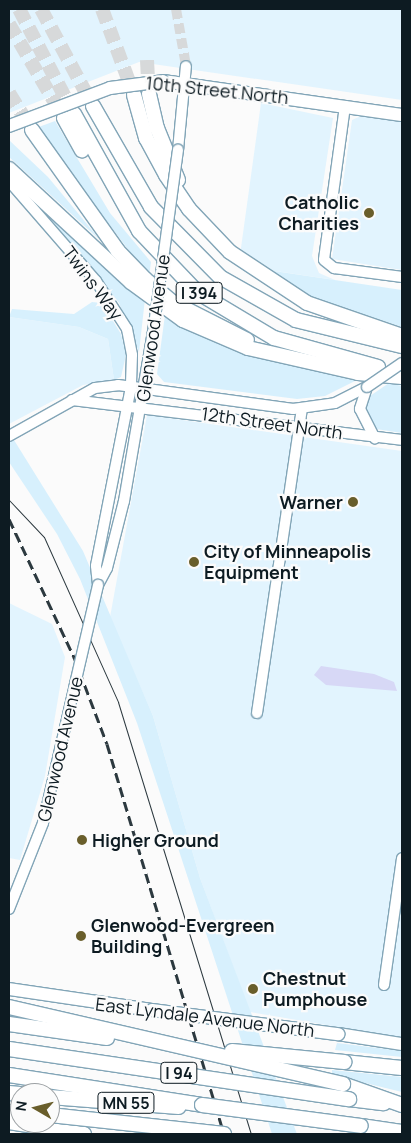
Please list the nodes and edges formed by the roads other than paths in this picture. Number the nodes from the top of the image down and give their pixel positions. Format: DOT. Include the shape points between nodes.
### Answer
graph roads {
  1 [pos="186,66"];
  2 [pos="188,83"];
  3 [pos="150,94"];
  4 [pos="134,96"];
  5 [pos="94,106"];
  6 [pos="345,106"];
  7 [pos="402,115"];
  8 [pos="69,116"];
  9 [pos="9,126"];
  10 [pos="32,130"];
  11 [pos="9,169"];
  12 [pos="9,181"];
  13 [pos="208,231"];
  14 [pos="402,277"];
  15 [pos="402,336"];
  16 [pos="402,346"];
  17 [pos="292,358"];
  18 [pos="402,363"];
  19 [pos="402,375"];
  20 [pos="367,386"];
  21 [pos="131,387"];
  22 [pos="144,389"];
  23 [pos="72,400"];
  24 [pos="128,404"];
  25 [pos="141,406"];
  26 [pos="302,409"];
  27 [pos="299,427"];
  28 [pos="11,435"];
  29 [pos="375,438"];
  30 [pos="402,440"];
  31 [pos="98,585"];
  32 [pos="257,713"];
  33 [pos="402,858"];
  34 [pos="9,909"];
  35 [pos="384,985"];
  36 [pos="9,989"];
  37 [pos="9,1007"];
  38 [pos="9,1024"];
  39 [pos="402,1044"];
  40 [pos="9,1049"];
  41 [pos="402,1068"];
  42 [pos="9,1075"];
  43 [pos="60,1098"];
  44 [pos="202,1105"];
  45 [pos="402,1106"];
  46 [pos="60,1116"];
  47 [pos="9,1122"];
  48 [pos="402,1132"];
  49 [pos="84,1134"];
  50 [pos="224,1134"];
  1 -- 2 [label="street, Glenwood Avenue"];
  2 -- 6 [label="main road, 10th Street North"];
  2 -- 9 [label="main road, 10th Street North, bridge" via="163,82 110,88"];
  2 -- 22 [label="street, Glenwood Avenue, bridge"];
  3 -- 13 [label="highway" via="166,154"];
  4 -- 13 [label="highway" via="158,161"];
  5 -- 16 [label="highway, I 394" via="151,207 220,276 296,320"];
  6 -- 7 [label="main road, 10th Street North"];
  6 -- 14 [label="street" via="325,262 334,268"];
  8 -- 19 [label="highway, I 394" via="107,191 180,277 234,317 295,346"];
  10 -- 17 [label="highway" via="118,251 144,279 172,302 240,338"];
  11 -- 17 [label="highway" via="159,304 227,342"];
  12 -- 21 [label="street, Twins Way" via="116,307 132,355"];
  13 -- 15 [label="highway" via="254,272 286,292 336,316"];
  17 -- 19 [label="highway"];
  18 -- 20 [label="street, 12th Street North, bridge"];
  20 -- 26 [label="street, 12th Street North" via="335,403"];
  20 -- 29 [label="street" via="360,409"];
  21 -- 22 [label="street, 12th Street North"];
  21 -- 23 [label="street, 12th Street North" via="95,388"];
  21 -- 24 [label="street, Twins Way"];
  22 -- 25 [label="street, Glenwood Avenue"];
  22 -- 26 [label="street, 12th Street North"];
  23 -- 24 [label="street, 12th Street North"];
  23 -- 28 [label="street, 12th Street North"];
  24 -- 25 [label="street, 12th Street North"];
  24 -- 31 [label="street, Glenwood Avenue" via="96,566"];
  25 -- 27 [label="street, 12th Street North"];
  25 -- 31 [label="street, Glenwood Avenue" via="124,501 107,568"];
  26 -- 27 [label="street"];
  27 -- 29 [label="street, 12th Street North"];
  27 -- 32 [label="street"];
  29 -- 30 [label="street, 12th Street North"];
  31 -- 34 [label="street, Glenwood Avenue, bridge" via="43,823"];
  33 -- 35 [label="street"];
  36 -- 39 [label="main road, East Lyndale Avenue North, bridge"];
  37 -- 45 [label="highway, bridge" via="343,1084"];
  38 -- 41 [label="highway, bridge"];
  40 -- 45 [label="highway, I 94, bridge"];
  42 -- 44 [label="highway, I 94"];
  43 -- 44 [label="highway, MN 55" via="168,1107"];
  44 -- 48 [label="highway, I 94, bridge"];
  46 -- 50 [label="highway, bridge"];
  47 -- 49 [label="highway"];
}
